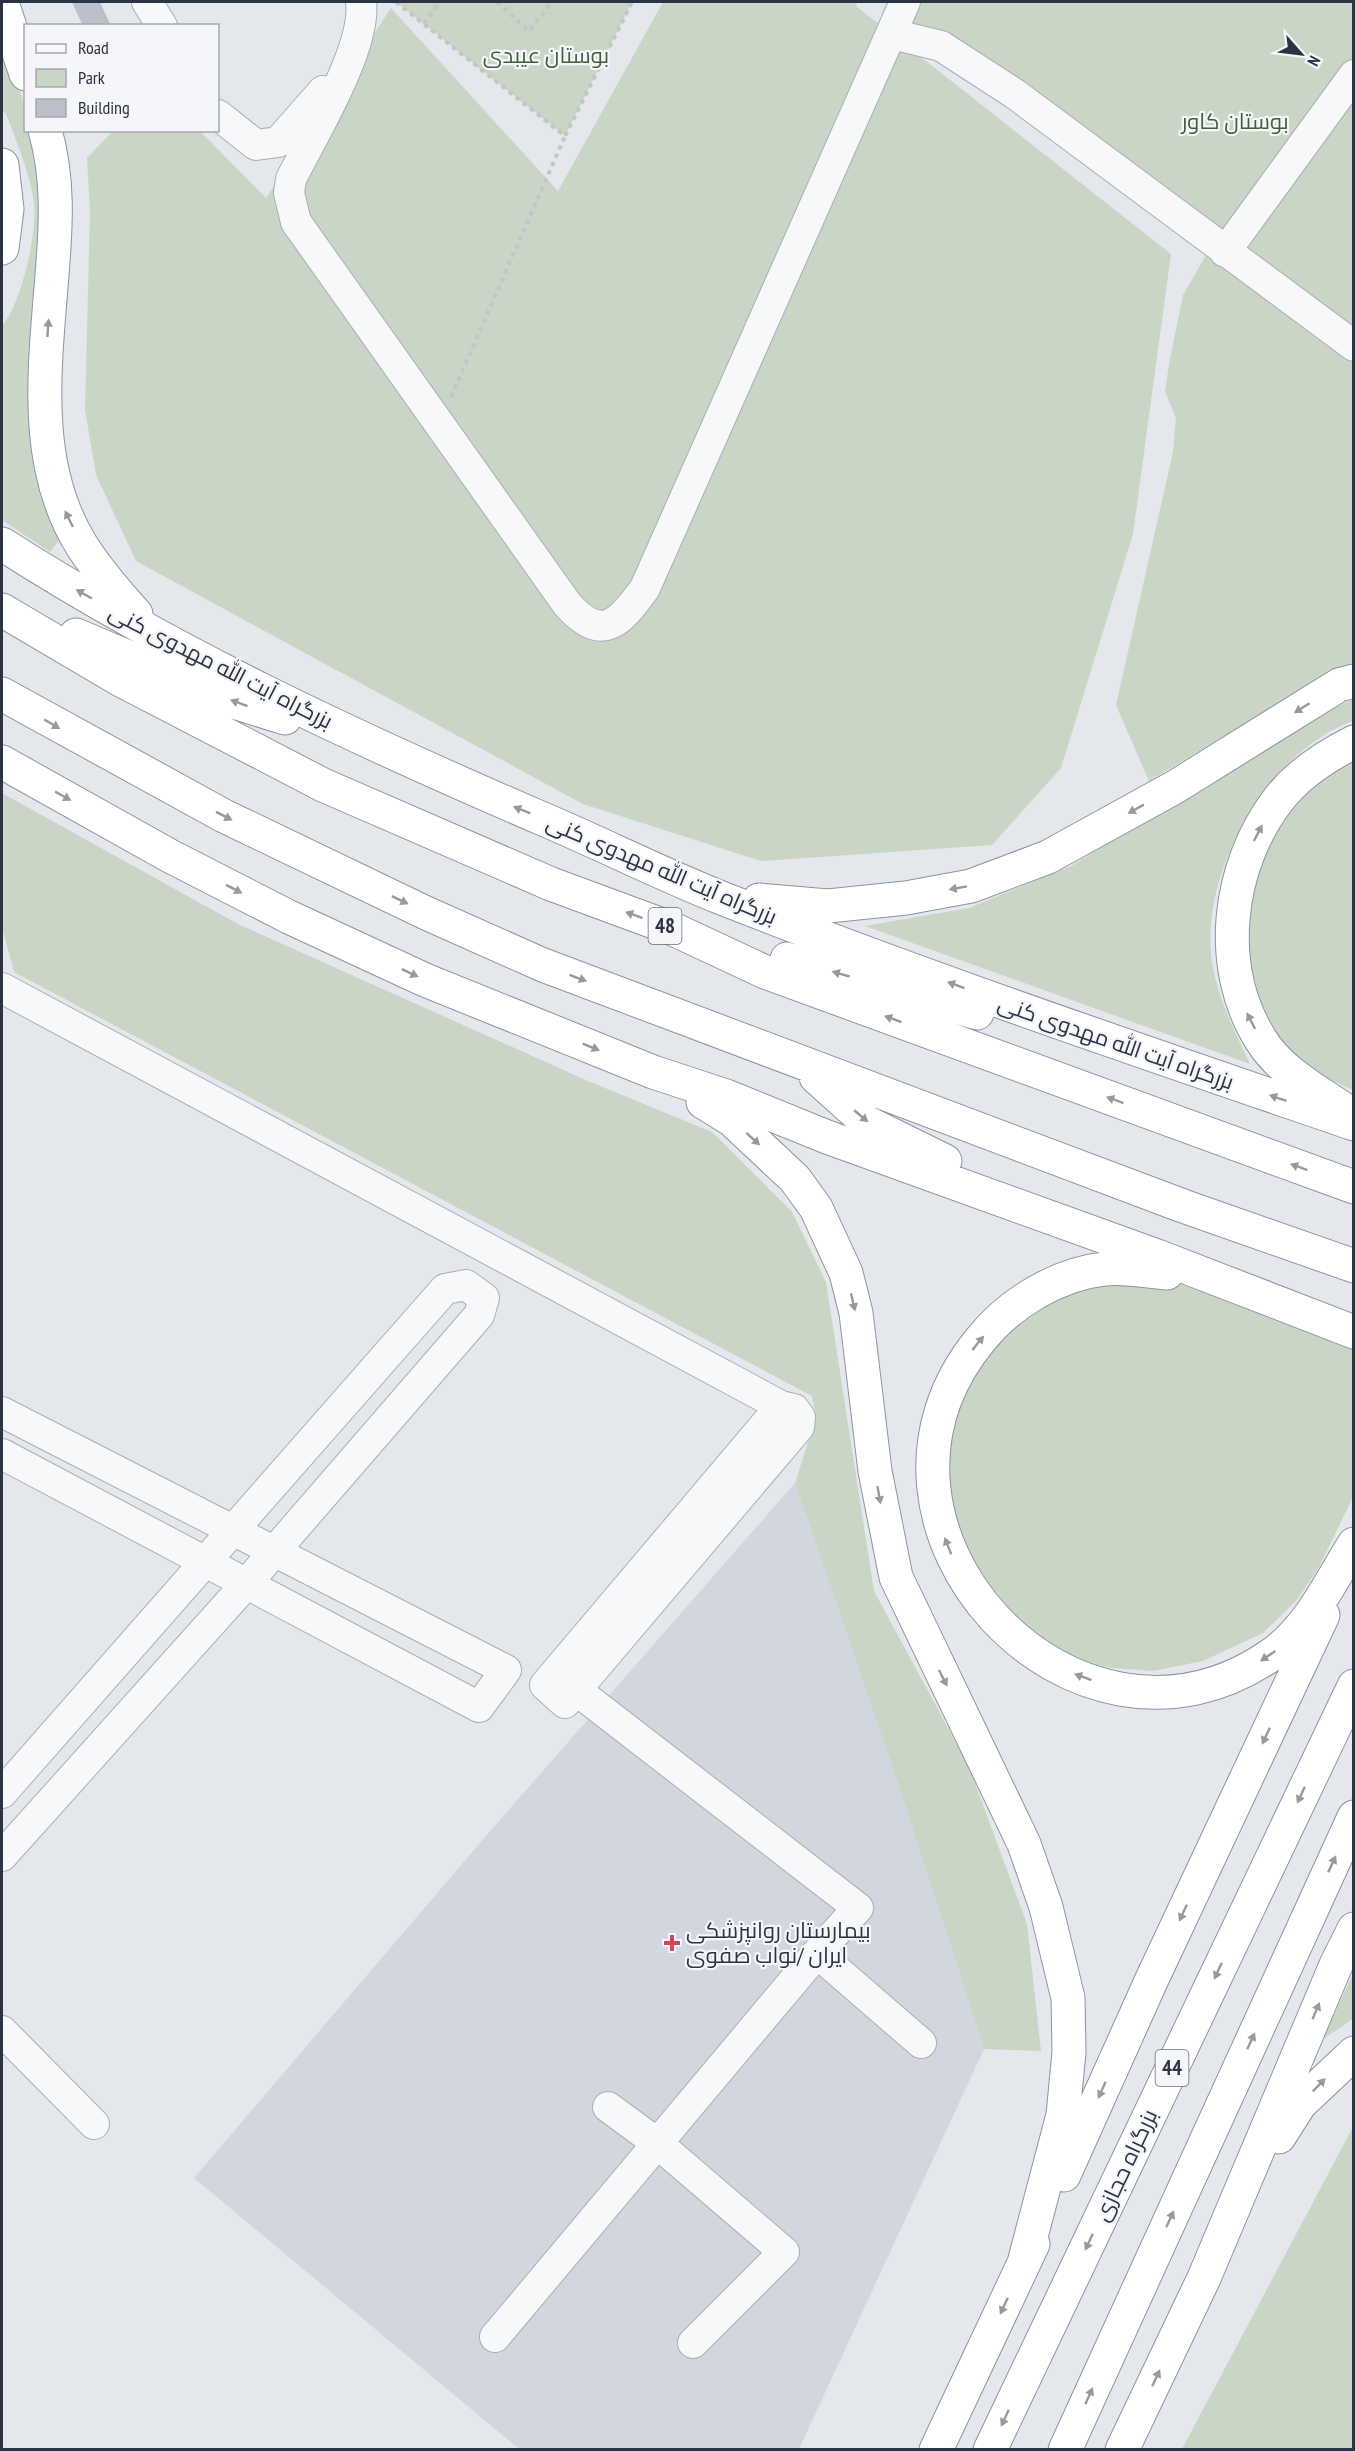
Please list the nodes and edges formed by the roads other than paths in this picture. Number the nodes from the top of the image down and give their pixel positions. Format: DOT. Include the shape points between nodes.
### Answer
graph roads {
  1 [pos="147,2"];
  2 [pos="362,2"];
  3 [pos="906,2"];
  4 [pos="2,3"];
  5 [pos="161,24"];
  6 [pos="892,34"];
  7 [pos="350,59"];
  8 [pos="24,68"];
  9 [pos="1353,75"];
  10 [pos="219,116"];
  11 [pos="45,132"];
  12 [pos="2,165"];
  13 [pos="2,248"];
  14 [pos="1225,252"];
  15 [pos="1353,346"];
  16 [pos="2,544"];
  17 [pos="2,605"];
  18 [pos="2,610"];
  19 [pos="153,633"];
  20 [pos="1353,681"];
  21 [pos="2,694"];
  22 [pos="1353,742"];
  23 [pos="375,746"];
  24 [pos="5,764"];
  25 [pos="719,897"];
  26 [pos="673,929"];
  27 [pos="2,988"];
  28 [pos="1062,1024"];
  29 [pos="801,1064"];
  30 [pos="653,1072"];
  31 [pos="1353,1116"];
  32 [pos="1353,1124"];
  33 [pos="1353,1187"];
  34 [pos="1041,1215"];
  35 [pos="1353,1266"];
  36 [pos="1205,1276"];
  37 [pos="1353,1332"];
  38 [pos="367,1378"];
  39 [pos="405,1400"];
  40 [pos="2,1412"];
  41 [pos="2,1454"];
  42 [pos="233,1530"];
  43 [pos="1353,1544"];
  44 [pos="1353,1550"];
  45 [pos="274,1552"];
  46 [pos="207,1562"];
  47 [pos="247,1583"];
  48 [pos="1353,1686"];
  49 [pos="65,1722"];
  50 [pos="99,1748"];
  51 [pos="2,1793"];
  52 [pos="1353,1817"];
  53 [pos="2,1856"];
  54 [pos="1353,1929"];
  55 [pos="817,1953"];
  56 [pos="2,2031"];
  57 [pos="921,2043"];
  58 [pos="1353,2053"];
  59 [pos="608,2107"];
  60 [pos="94,2124"];
  61 [pos="657,2143"];
  62 [pos="1024,2263"];
  63 [pos="1203,2278"];
  64 [pos="495,2337"];
  65 [pos="693,2343"];
  66 [pos="936,2450"];
  67 [pos="990,2450"];
  68 [pos="1065,2450"];
  69 [pos="1122,2450"];
  1 -- 5 [label="street"];
  2 -- 7 [label="street" via="363,20"];
  3 -- 6 [label="street"];
  4 -- 8 [label="highway"];
  6 -- 7 [label="street" via="645,588 624,616 604,627 592,626 579,618 296,222 291,208 291,179"];
  6 -- 14 [label="street" via="941,46 1015,94"];
  7 -- 10 [label="street" via="278,142 256,146"];
  9 -- 14 [label="street"];
  19 -- 11 [label="highway, one-way" via="81,545 63,507 51,466 45,426 45,380 57,214 55,178"];
  12 -- 13 [label="highway" via="7,209"];
  14 -- 15 [label="street"];
  19 -- 16 [label="highway, بزرگراه آیت الله مهدوی کنی, one-way"];
  23 -- 17 [label="highway, one-way" via="237,703"];
  26 -- 18 [label="highway, 48, one-way" via="551,884 323,785 119,679"];
  19 -- 23 [label="highway, بزرگراه آیت الله مهدوی کنی"];
  20 -- 25 [label="highway, one-way" via="1340,685 1175,787 1058,852 971,886 828,906"];
  21 -- 29 [label="highway, one-way" via="224,816 426,913 543,965"];
  31 -- 22 [label="highway, one-way" via="1286,1068 1262,1042 1246,1011 1232,940 1234,900 1244,862 1260,827 1298,779 1331,753"];
  25 -- 23 [label="highway, بزرگراه آیت الله مهدوی کنی, one-way"];
  24 -- 30 [label="highway, one-way" via="289,917 425,980"];
  28 -- 25 [label="highway, بزرگراه آیت الله مهدوی کنی, one-way"];
  28 -- 26 [label="highway, one-way" via="988,1017 695,932"];
  33 -- 26 [label="highway, 48, one-way" via="765,972"];
  27 -- 55 [label="street" via="794,1409 800,1417 799,1427 727,1491 576,1690 858,1908"];
  32 -- 28 [label="highway, بزرگراه آیت الله مهدوی کنی, one-way"];
  29 -- 34 [label="highway, one-way" via="866,1122"];
  29 -- 35 [label="highway"];
  30 -- 34 [label="highway"];
  30 -- 62 [label="highway, one-way" via="732,1120 773,1156 816,1208 832,1240 856,1313 875,1471 896,1577 1024,1844 1046,1907 1068,1998 1069,2052 1063,2115"];
  34 -- 36 [label="highway"];
  36 -- 37 [label="highway"];
  43 -- 36 [label="highway, one-way" via="1310,1616 1272,1654 1235,1676 1205,1687 1174,1692 1136,1692 1056,1668 1012,1639 968,1584 949,1551 933,1491 937,1431 960,1368 997,1321 1036,1293 1084,1273 1122,1268"];
  38 -- 39 [label="street"];
  38 -- 39 [label="street" via="445,1289 466,1285 484,1298 479,1315"];
  38 -- 42 [label="street"];
  39 -- 45 [label="street"];
  40 -- 42 [label="street"];
  41 -- 46 [label="street"];
  42 -- 45 [label="street"];
  42 -- 46 [label="street"];
  44 -- 62 [label="highway, one-way"];
  45 -- 47 [label="street"];
  45 -- 47 [label="street" via="506,1670 479,1707"];
  46 -- 47 [label="street"];
  46 -- 49 [label="street"];
  47 -- 50 [label="street"];
  48 -- 67 [label="highway, بزرگراه حجازی / 44, one-way"];
  49 -- 50 [label="street"];
  49 -- 51 [label="street"];
  50 -- 53 [label="street"];
  68 -- 52 [label="highway, one-way"];
  63 -- 54 [label="highway, one-way"];
  55 -- 57 [label="street"];
  55 -- 61 [label="street"];
  56 -- 60 [label="street"];
  63 -- 58 [label="highway, one-way" via="1261,2187 1280,2136 1300,2104"];
  59 -- 61 [label="street"];
  61 -- 64 [label="street"];
  61 -- 65 [label="street" via="784,2252"];
  62 -- 66 [label="highway, one-way"];
  69 -- 63 [label="highway, one-way"];
}
